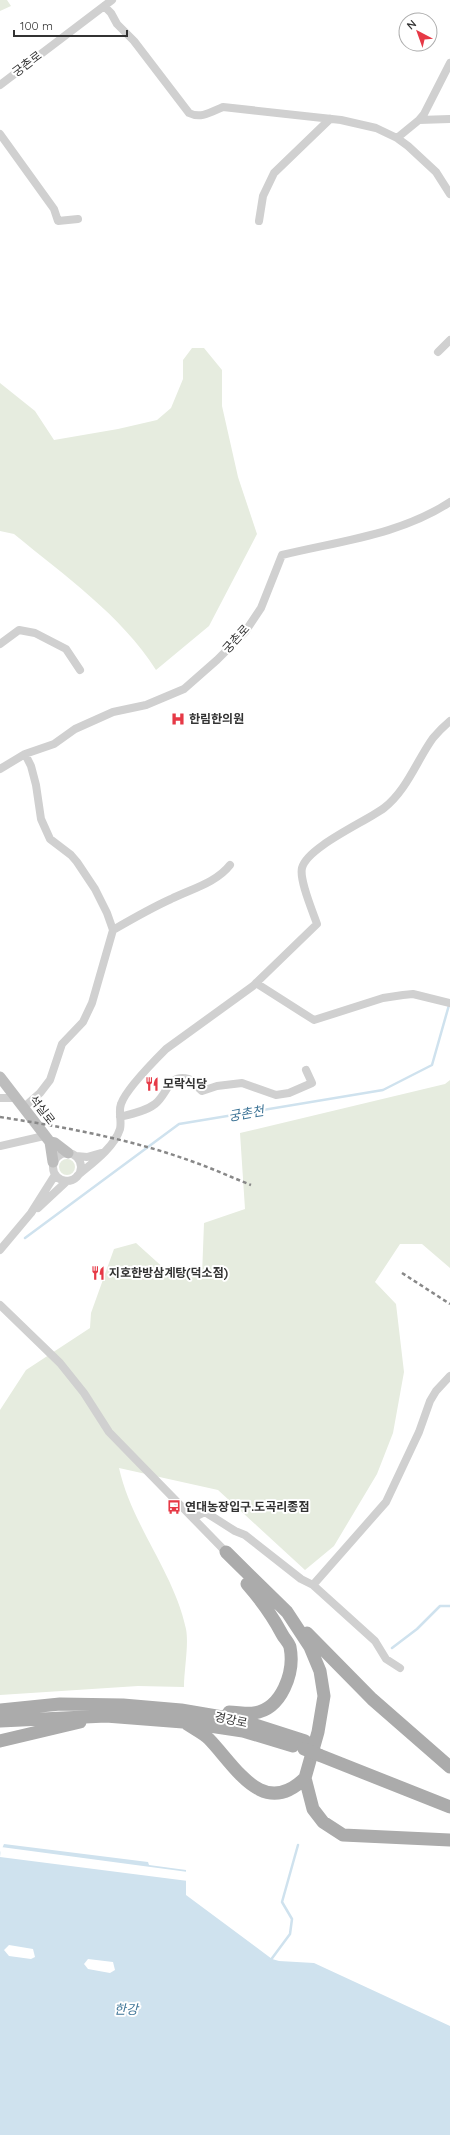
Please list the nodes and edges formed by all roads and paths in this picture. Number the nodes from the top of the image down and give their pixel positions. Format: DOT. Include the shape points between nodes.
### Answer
graph roads {
  1 [pos="112,0"];
  2 [pos="104,6"];
  3 [pos="450,63"];
  4 [pos="0,85"];
  5 [pos="330,119"];
  6 [pos="450,119"];
  7 [pos="419,120"];
  8 [pos="0,134"];
  9 [pos="397,138"];
  10 [pos="450,194"];
  11 [pos="78,218"];
  12 [pos="259,221"];
  13 [pos="450,340"];
  14 [pos="438,352"];
  15 [pos="450,502"];
  16 [pos="0,644"];
  17 [pos="80,670"];
  18 [pos="450,721"];
  19 [pos="25,754"];
  20 [pos="0,769"];
  21 [pos="230,865"];
  22 [pos="113,930"];
  23 [pos="256,983"];
  24 [pos="447,1002"];
  25 [pos="306,1070"];
  26 [pos="0,1078"];
  27 [pos="0,1098"];
  28 [pos="16,1098"];
  29 [pos="23,1108"];
  30 [pos="120,1117"];
  31 [pos="47,1139"];
  32 [pos="0,1146"];
  33 [pos="107,1149"];
  34 [pos="72,1155"];
  35 [pos="53,1162"];
  36 [pos="55,1175"];
  37 [pos="77,1176"];
  38 [pos="67,1181"];
  39 [pos="31,1213"];
  40 [pos="0,1250"];
  41 [pos="0,1305"];
  42 [pos="3,1310"];
  43 [pos="450,1376"];
  44 [pos="193,1518"];
  45 [pos="226,1552"];
  46 [pos="313,1585"];
  47 [pos="287,1612"];
  48 [pos="400,1668"];
  49 [pos="0,1710"];
  50 [pos="106,1716"];
  51 [pos="187,1717"];
  52 [pos="0,1721"];
  53 [pos="0,1741"];
  54 [pos="320,1750"];
  55 [pos="450,1767"];
  56 [pos="305,1778"];
  57 [pos="450,1798"];
  58 [pos="450,1806"];
  59 [pos="450,1840"];
  1 -- 2 [label="street, 궁촌로"];
  2 -- 4 [label="street, 궁촌로"];
  2 -- 5 [label="street" via="189,112 196,116 223,107"];
  3 -- 7 [label="street"];
  5 -- 9 [label="street" via="366,124"];
  5 -- 12 [label="street" via="274,173 263,196"];
  6 -- 7 [label="street"];
  7 -- 9 [label="street"];
  8 -- 11 [label="street" via="54,209 58,221"];
  9 -- 10 [label="street" via="436,172"];
  13 -- 14 [label="street"];
  15 -- 19 [label="street, 궁촌로" via="436,512 379,535 282,555 261,608 245,632 184,689 146,705 113,712 75,729 54,744"];
  16 -- 17 [label="street" via="19,630 35,633 66,649"];
  18 -- 23 [label="street" via="433,738 416,768 384,808 319,848 309,857 302,868 316,924"];
  19 -- 20 [label="street, 궁촌로"];
  19 -- 22 [label="street" via="36,785 41,819 50,839 77,862 108,913"];
  21 -- 22 [label="street" via="216,878"];
  22 -- 29 [label="street" via="92,1003 83,1022 62,1044 50,1080"];
  23 -- 24 [label="street" via="314,1020 383,998 403,995 413,994"];
  23 -- 30 [label="street" via="166,1050 121,1104"];
  25 -- 30 [label="street" via="312,1082 288,1093 276,1095 242,1083 202,1091 189,1079 177,1078 155,1104"];
  26 -- 28 [label="street, 석실로"];
  27 -- 28 [label="street"];
  28 -- 29 [label="street, 석실로"];
  29 -- 31 [label="street, 석실로"];
  30 -- 33 [label="street" via="120,1129"];
  31 -- 32 [label="street"];
  31 -- 34 [label="street"];
  31 -- 35 [label="street, 석실로"];
  33 -- 34 [label="street" via="98,1155"];
  33 -- 37 [label="street"];
  34 -- 35 [label="street" via="59,1155"];
  34 -- 37 [label="street" via="80,1168"];
  35 -- 36 [label="street, 석실로"];
  36 -- 38 [label="street"];
  36 -- 39 [label="street"];
  37 -- 38 [label="street"];
  38 -- 39 [label="street"];
  39 -- 40 [label="street"];
  41 -- 42 [label="street"];
  42 -- 44 [label="street" via="60,1363 84,1393 109,1432"];
  43 -- 46 [label="street" via="430,1401 419,1432 386,1502"];
  44 -- 45 [label="street"];
  44 -- 46 [label="street" via="205,1512 245,1535"];
  45 -- 47 [label="main road"];
  45 -- 51 [label="main road" via="241,1577 267,1606 290,1646 286,1685 275,1702 254,1713"];
  46 -- 48 [label="street" via="375,1641 386,1659"];
  47 -- 55 [label="main road" via="372,1699"];
  47 -- 56 [label="main road" via="310,1647 318,1665 324,1696 318,1732"];
  49 -- 51 [label="main road, 경강로" via="60,1704 123,1705"];
  50 -- 51 [label="main road, 경강로"];
  50 -- 52 [label="main road, 경강로"];
  50 -- 53 [label="main road"];
  51 -- 54 [label="main road, 경강로, bridge"];
  51 -- 56 [label="main road" via="244,1780 261,1792 282,1792 295,1788"];
  54 -- 57 [label="main road, 경강로"];
  54 -- 58 [label="main road, 경강로"];
  56 -- 59 [label="main road" via="313,1809 323,1822 343,1835"];
}
